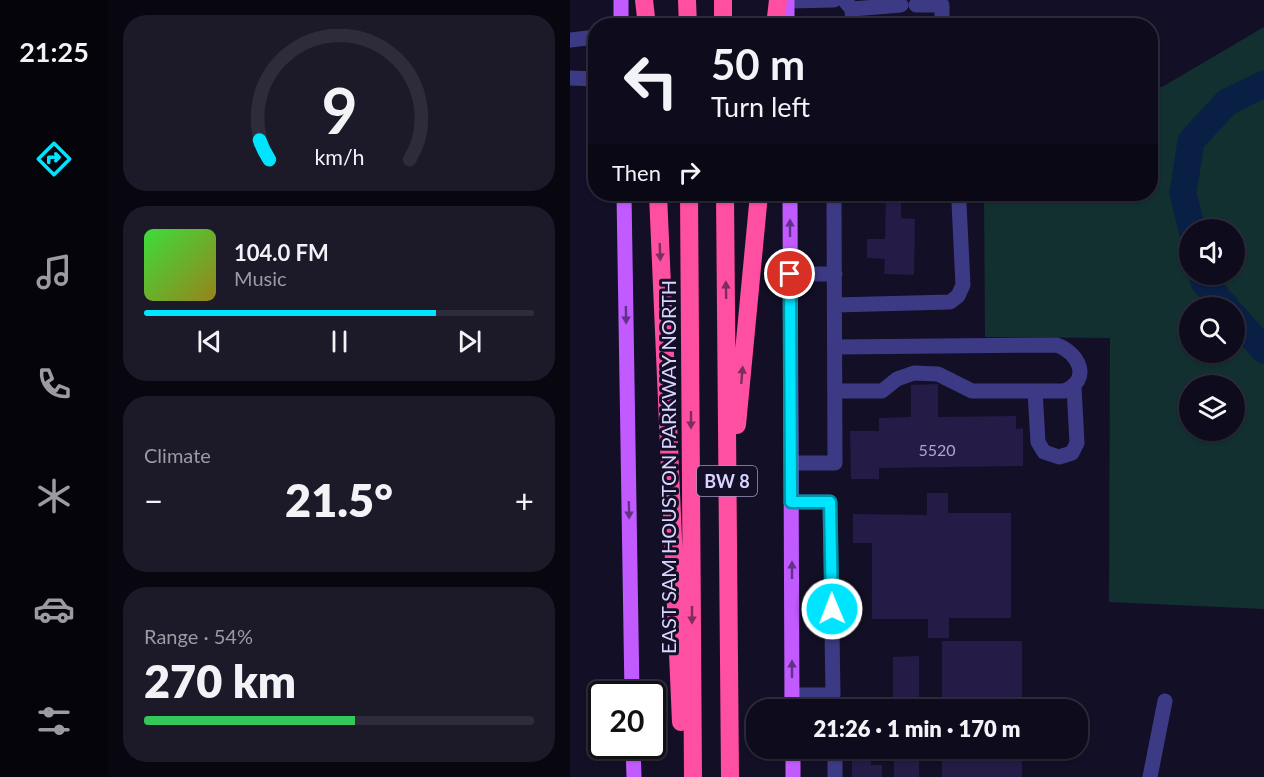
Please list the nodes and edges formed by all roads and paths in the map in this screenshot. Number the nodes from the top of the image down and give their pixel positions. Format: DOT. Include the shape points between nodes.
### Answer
graph roads {
  1 [pos="621,0"];
  2 [pos="644,0"];
  3 [pos="687,0"];
  4 [pos="723,0"];
  5 [pos="784,0"];
  6 [pos="834,0"];
  7 [pos="848,5"];
  8 [pos="621,18"];
  9 [pos="645,18"];
  10 [pos="688,18"];
  11 [pos="723,18"];
  12 [pos="778,18"];
  13 [pos="786,18"];
  14 [pos="942,18"];
  15 [pos="588,38"];
  16 [pos="570,40"];
  17 [pos="570,78"];
  18 [pos="588,78"];
  19 [pos="624,201"];
  20 [pos="658,201"];
  21 [pos="689,201"];
  22 [pos="725,201"];
  23 [pos="758,201"];
  24 [pos="790,201"];
  25 [pos="834,201"];
  26 [pos="959,201"];
  27 [pos="790,274"];
  28 [pos="835,274"];
  29 [pos="835,305"];
  30 [pos="835,347"];
  31 [pos="1074,387"];
  32 [pos="835,391"];
  33 [pos="1035,391"];
  34 [pos="791,463"];
  35 [pos="791,502"];
  36 [pos="632,681"];
  37 [pos="792,699"];
  38 [pos="834,699"];
  39 [pos="1165,701"];
  40 [pos="693,755"];
  41 [pos="633,759"];
  42 [pos="793,759"];
  43 [pos="835,759"];
  44 [pos="730,773"];
  45 [pos="634,777"];
  46 [pos="693,777"];
  47 [pos="793,777"];
  48 [pos="835,777"];
  49 [pos="1150,777"];
  1 -- 8 [label="main road"];
  2 -- 9 [label="highway"];
  3 -- 10 [label="highway"];
  4 -- 11 [label="highway"];
  5 -- 6 [label="street"];
  5 -- 12 [label="highway"];
  5 -- 13 [label="main road"];
  7 -- 14 [label="street" via="942,5"];
  15 -- 16 [label="street"];
  17 -- 18 [label="street"];
  19 -- 36 [label="main road, EAST SAM HOUSTON PARKWAY NORTH, one-way"];
  20 -- 40 [label="highway, one-way" via="681,722"];
  21 -- 40 [label="highway, EAST SAM HOUSTON PARKWAY NORTH / BW 8, one-way"];
  44 -- 22 [label="highway, BW 8, one-way"];
  44 -- 23 [label="highway, one-way" via="738,675 736,429"];
  27 -- 24 [label="main road, one-way"];
  25 -- 28 [label="street"];
  26 -- 29 [label="street" via="963,285 958,296 950,302"];
  27 -- 28 [label="street"];
  27 -- 34 [label="main road"];
  28 -- 29 [label="street"];
  29 -- 30 [label="street"];
  30 -- 31 [label="street" via="1057,345 1077,357 1079,378"];
  30 -- 32 [label="street"];
  31 -- 33 [label="street" via="1065,391"];
  31 -- 33 [label="street" via="1077,443 1072,453 1059,458 1044,452 1038,442"];
  32 -- 33 [label="street" via="882,391 897,379 914,373 938,374 972,391"];
  32 -- 34 [label="street" via="835,463"];
  34 -- 35 [label="main road"];
  37 -- 35 [label="main road, one-way"];
  35 -- 38 [label="street" via="830,502"];
  39 -- 49 [label="street"];
  40 -- 46 [label="highway, EAST SAM HOUSTON PARKWAY NORTH / BW 8"];
  41 -- 45 [label="main road"];
  42 -- 47 [label="main road"];
  43 -- 48 [label="street"];
}
